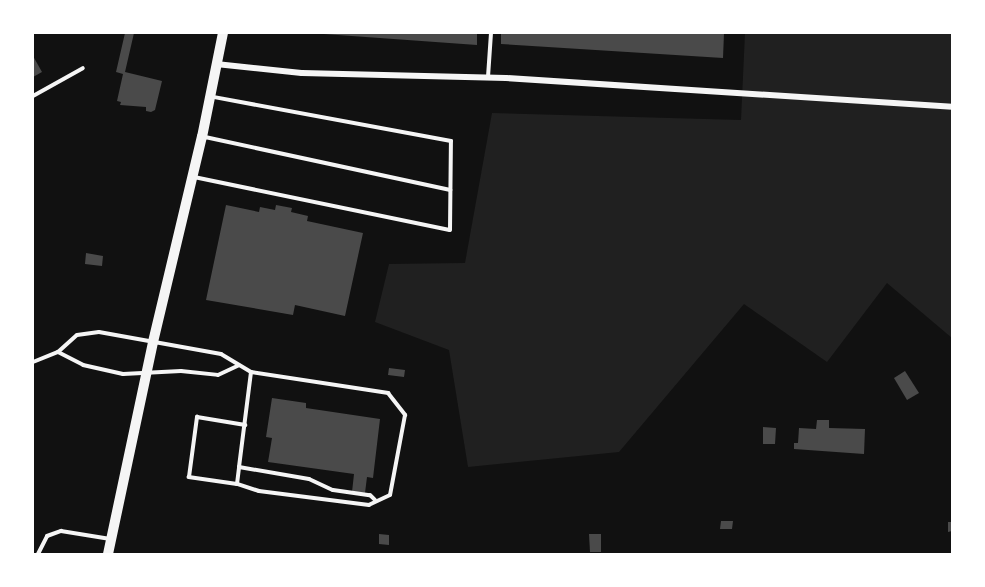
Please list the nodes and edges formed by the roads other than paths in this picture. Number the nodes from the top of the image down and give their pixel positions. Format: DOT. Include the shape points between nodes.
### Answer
graph roads {
  1 [pos="223,33"];
  2 [pos="491,33"];
  3 [pos="216,63"];
  4 [pos="83,68"];
  5 [pos="488,77"];
  6 [pos="33,96"];
  7 [pos="211,97"];
  8 [pos="952,107"];
  9 [pos="202,137"];
  10 [pos="193,177"];
  11 [pos="450,190"];
  12 [pos="153,342"];
  13 [pos="58,352"];
  14 [pos="33,362"];
  15 [pos="238,364"];
  16 [pos="251,372"];
  17 [pos="146,374"];
  18 [pos="245,425"];
  19 [pos="239,467"];
  20 [pos="237,484"];
  21 [pos="375,500"];
  22 [pos="111,540"];
  23 [pos="38,554"];
  24 [pos="108,554"];
  1 -- 3 [label="main road"];
  2 -- 5 [label="lane"];
  3 -- 5 [label="street" via="302,73"];
  3 -- 7 [label="main road"];
  4 -- 6 [label="lane"];
  5 -- 8 [label="street"];
  7 -- 9 [label="main road"];
  7 -- 11 [label="lane" via="451,141"];
  9 -- 10 [label="main road"];
  9 -- 11 [label="lane"];
  10 -- 11 [label="lane" via="450,230"];
  10 -- 12 [label="main road"];
  12 -- 13 [label="lane" via="99,332 77,335"];
  12 -- 15 [label="lane" via="221,354"];
  12 -- 17 [label="main road"];
  13 -- 14 [label="lane"];
  13 -- 17 [label="lane" via="83,365 123,374"];
  15 -- 16 [label="lane"];
  15 -- 17 [label="lane" via="218,375 181,370"];
  16 -- 18 [label="lane"];
  16 -- 21 [label="lane" via="388,393 405,415 390,495"];
  17 -- 22 [label="main road"];
  18 -- 19 [label="lane"];
  18 -- 20 [label="lane" via="197,417 189,477"];
  19 -- 20 [label="lane"];
  19 -- 21 [label="lane" via="309,478 333,490 370,495"];
  20 -- 21 [label="lane" via="259,491 369,505"];
  22 -- 23 [label="lane" via="61,531 47,536"];
  22 -- 24 [label="main road"];
}
